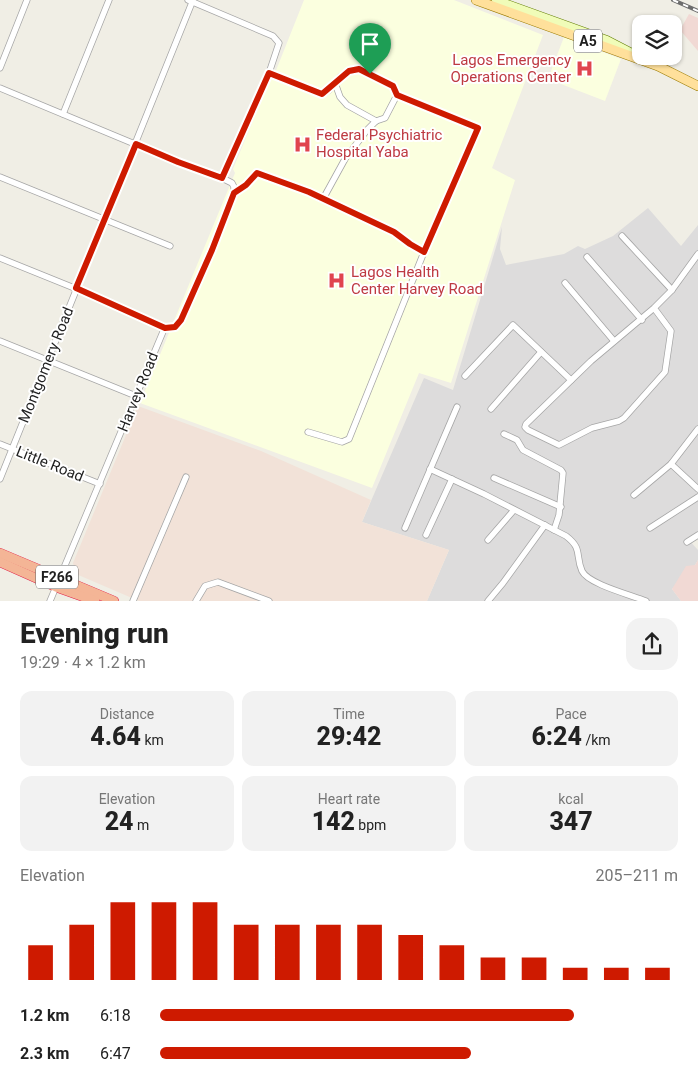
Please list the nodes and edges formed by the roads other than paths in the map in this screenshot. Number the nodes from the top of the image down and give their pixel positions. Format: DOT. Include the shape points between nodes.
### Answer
graph roads {
  1 [pos="27,0"];
  2 [pos="109,0"];
  3 [pos="476,0"];
  4 [pos="496,0"];
  5 [pos="191,1"];
  6 [pos="658,66"];
  7 [pos="0,68"];
  8 [pos="269,73"];
  9 [pos="334,83"];
  10 [pos="698,86"];
  11 [pos="0,88"];
  12 [pos="397,95"];
  13 [pos="63,114"];
  14 [pos="376,121"];
  15 [pos="136,144"];
  16 [pos="0,177"];
  17 [pos="222,178"];
  18 [pos="234,193"];
  19 [pos="323,199"];
  20 [pos="104,218"];
  21 [pos="622,236"];
  22 [pos="170,246"];
  23 [pos="424,252"];
  24 [pos="698,254"];
  25 [pos="587,257"];
  26 [pos="0,258"];
  27 [pos="565,284"];
  28 [pos="76,288"];
  29 [pos="672,290"];
  30 [pos="654,308"];
  31 [pos="642,320"];
  32 [pos="165,328"];
  33 [pos="0,341"];
  34 [pos="614,341"];
  35 [pos="542,352"];
  36 [pos="48,360"];
  37 [pos="465,376"];
  38 [pos="571,380"];
  39 [pos="136,396"];
  40 [pos="457,407"];
  41 [pos="491,408"];
  42 [pos="698,429"];
  43 [pos="308,432"];
  44 [pos="504,434"];
  45 [pos="0,444"];
  46 [pos="12,448"];
  47 [pos="671,464"];
  48 [pos="430,469"];
  49 [pos="186,477"];
  50 [pos="494,478"];
  51 [pos="0,479"];
  52 [pos="452,479"];
  53 [pos="100,484"];
  54 [pos="698,488"];
  55 [pos="634,495"];
  56 [pos="698,497"];
  57 [pos="560,507"];
  58 [pos="514,510"];
  59 [pos="545,525"];
  60 [pos="405,528"];
  61 [pos="650,528"];
  62 [pos="554,530"];
  63 [pos="426,535"];
  64 [pos="698,535"];
  65 [pos="488,540"];
  66 [pos="687,542"];
  67 [pos="0,553"];
  68 [pos="0,562"];
  69 [pos="58,582"];
  70 [pos="50,601"];
  71 [pos="95,601"];
  72 [pos="114,601"];
  73 [pos="133,601"];
  74 [pos="196,601"];
  75 [pos="269,601"];
  76 [pos="488,601"];
  77 [pos="646,601"];
  1 -- 7 [label="street"];
  2 -- 13 [label="street"];
  3 -- 6 [label="main road, A5"];
  4 -- 6 [label="main road" via="607,40"];
  5 -- 8 [label="street" via="277,39 279,43"];
  5 -- 15 [label="street, Montgomery Road"];
  6 -- 10 [label="main road, A5"];
  8 -- 9 [label="street" via="322,94"];
  8 -- 17 [label="street"];
  9 -- 12 [label="street" via="349,71 359,69 393,86"];
  9 -- 14 [label="street" via="347,105"];
  11 -- 13 [label="street"];
  12 -- 14 [label="street" via="385,118"];
  12 -- 23 [label="street" via="478,128"];
  13 -- 15 [label="street"];
  14 -- 19 [label="street" via="345,159"];
  15 -- 17 [label="street"];
  15 -- 20 [label="street, Montgomery Road"];
  16 -- 20 [label="street"];
  17 -- 18 [label="street" via="232,183"];
  18 -- 19 [label="street" via="257,173"];
  18 -- 32 [label="street" via="181,320 175,327"];
  19 -- 23 [label="street" via="394,232"];
  20 -- 22 [label="street"];
  20 -- 28 [label="street, Montgomery Road"];
  21 -- 29 [label="street"];
  23 -- 43 [label="street" via="349,439 342,442"];
  24 -- 29 [label="street"];
  25 -- 31 [label="street"];
  26 -- 28 [label="street"];
  27 -- 34 [label="street"];
  28 -- 32 [label="street"];
  28 -- 36 [label="street, Montgomery Road"];
  29 -- 30 [label="street"];
  30 -- 31 [label="street"];
  30 -- 38 [label="street" via="671,331 663,376 624,418 592,428 559,446 525,427"];
  31 -- 34 [label="street"];
  32 -- 39 [label="street, Harvey Road"];
  33 -- 36 [label="street"];
  34 -- 38 [label="street"];
  35 -- 37 [label="street" via="513,325"];
  35 -- 38 [label="street"];
  35 -- 41 [label="street"];
  36 -- 39 [label="street"];
  36 -- 46 [label="street, Montgomery Road"];
  39 -- 53 [label="street, Harvey Road"];
  40 -- 48 [label="street"];
  42 -- 47 [label="street"];
  44 -- 57 [label="street" via="517,440 523,450 562,470"];
  45 -- 46 [label="street, Little Road"];
  46 -- 51 [label="street, Montgomery Road"];
  46 -- 53 [label="street, Little Road"];
  47 -- 54 [label="street"];
  47 -- 55 [label="street"];
  48 -- 52 [label="street"];
  48 -- 60 [label="street"];
  49 -- 73 [label="street"];
  50 -- 57 [label="street"];
  52 -- 58 [label="street"];
  52 -- 63 [label="street"];
  53 -- 69 [label="street, Harvey Road"];
  56 -- 61 [label="street"];
  57 -- 62 [label="street"];
  58 -- 59 [label="street"];
  58 -- 65 [label="street"];
  59 -- 62 [label="street"];
  59 -- 76 [label="street"];
  62 -- 77 [label="street" via="574,542 581,569 588,578"];
  64 -- 66 [label="street"];
  67 -- 69 [label="highway, F266"];
  68 -- 69 [label="highway, F266"];
  69 -- 70 [label="street, Harvey Road"];
  69 -- 71 [label="highway, F266"];
  69 -- 72 [label="highway, F266"];
  74 -- 75 [label="street" via="205,586 218,582"];
}
